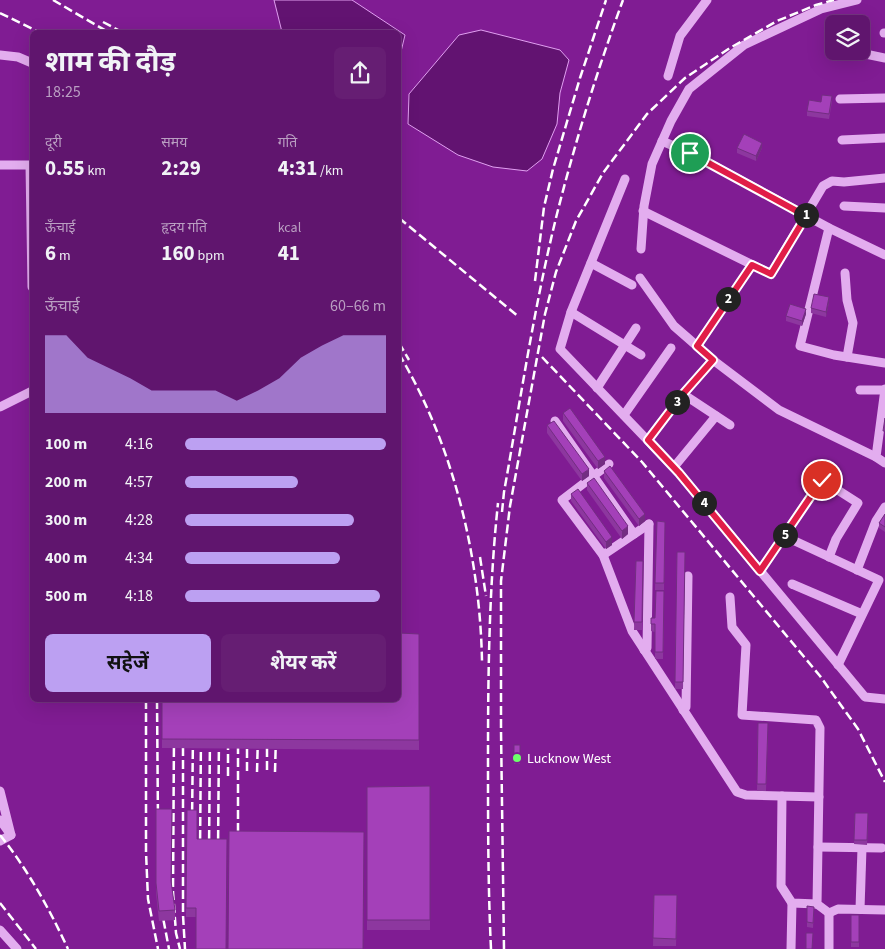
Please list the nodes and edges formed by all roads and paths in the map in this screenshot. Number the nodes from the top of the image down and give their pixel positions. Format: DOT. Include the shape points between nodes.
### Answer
graph roads {
  1 [pos="707,0"];
  2 [pos="857,0"];
  3 [pos="0,55"];
  4 [pos="870,55"];
  5 [pos="885,58"];
  6 [pos="30,62"];
  7 [pos="668,76"];
  8 [pos="885,98"];
  9 [pos="840,99"];
  10 [pos="885,138"];
  11 [pos="842,140"];
  12 [pos="662,141"];
  13 [pos="0,165"];
  14 [pos="30,166"];
  15 [pos="885,178"];
  16 [pos="625,179"];
  17 [pos="844,206"];
  18 [pos="885,208"];
  19 [pos="643,211"];
  20 [pos="806,216"];
  21 [pos="829,228"];
  22 [pos="641,249"];
  23 [pos="885,255"];
  24 [pos="591,263"];
  25 [pos="752,265"];
  26 [pos="845,273"];
  27 [pos="640,278"];
  28 [pos="632,285"];
  29 [pos="571,312"];
  30 [pos="636,328"];
  31 [pos="624,345"];
  32 [pos="697,346"];
  33 [pos="670,348"];
  34 [pos="641,355"];
  35 [pos="847,356"];
  36 [pos="713,360"];
  37 [pos="885,363"];
  38 [pos="597,388"];
  39 [pos="885,389"];
  40 [pos="860,390"];
  41 [pos="30,392"];
  42 [pos="683,394"];
  43 [pos="0,407"];
  44 [pos="624,415"];
  45 [pos="716,416"];
  46 [pos="555,421"];
  47 [pos="730,425"];
  48 [pos="648,440"];
  49 [pos="876,457"];
  50 [pos="885,463"];
  51 [pos="610,464"];
  52 [pos="674,467"];
  53 [pos="594,476"];
  54 [pos="885,506"];
  55 [pos="634,534"];
  56 [pos="784,536"];
  57 [pos="603,556"];
  58 [pos="828,557"];
  59 [pos="857,570"];
  60 [pos="760,571"];
  61 [pos="688,576"];
  62 [pos="792,584"];
  63 [pos="730,597"];
  64 [pos="862,614"];
  65 [pos="644,650"];
  66 [pos="838,665"];
  67 [pos="885,699"];
  68 [pos="683,710"];
  69 [pos="0,791"];
  70 [pos="782,796"];
  71 [pos="819,797"];
  72 [pos="0,820"];
  73 [pos="11,836"];
  74 [pos="0,841"];
  75 [pos="818,847"];
  76 [pos="862,848"];
  77 [pos="882,848"];
  78 [pos="792,903"];
  79 [pos="817,904"];
  80 [pos="860,909"];
  81 [pos="885,910"];
  82 [pos="829,913"];
  83 [pos="0,930"];
  84 [pos="17,949"];
  85 [pos="791,949"];
  86 [pos="828,949"];
  1 -- 7 [label="street" via="680,36"];
  2 -- 12 [label="street" via="821,9 744,45 689,89"];
  3 -- 6 [label="street"];
  4 -- 5 [label="street"];
  8 -- 9 [label="street"];
  10 -- 11 [label="street"];
  12 -- 19 [label="street" via="652,164"];
  12 -- 20 [label="street"];
  13 -- 14 [label="street"];
  15 -- 20 [label="street" via="832,181 823,186"];
  16 -- 24 [label="street"];
  17 -- 18 [label="street"];
  19 -- 22 [label="street"];
  19 -- 25 [label="street"];
  20 -- 21 [label="street"];
  20 -- 25 [label="street" via="771,274"];
  21 -- 23 [label="street"];
  21 -- 35 [label="street" via="800,346"];
  24 -- 28 [label="street"];
  24 -- 29 [label="street"];
  25 -- 32 [label="street"];
  26 -- 35 [label="street" via="853,323"];
  27 -- 32 [label="street" via="674,326"];
  29 -- 31 [label="street"];
  29 -- 38 [label="street" via="560,349"];
  30 -- 31 [label="street"];
  31 -- 34 [label="street"];
  31 -- 38 [label="street"];
  32 -- 36 [label="street"];
  33 -- 44 [label="street"];
  35 -- 37 [label="street"];
  36 -- 42 [label="street"];
  36 -- 49 [label="street" via="779,410"];
  38 -- 44 [label="street"];
  39 -- 40 [label="street"];
  39 -- 49 [label="street"];
  41 -- 43 [label="street"];
  42 -- 45 [label="street"];
  42 -- 48 [label="street"];
  44 -- 48 [label="street"];
  45 -- 47 [label="street"];
  45 -- 52 [label="street"];
  46 -- 53 [label="street"];
  48 -- 52 [label="street"];
  49 -- 50 [label="street"];
  51 -- 53 [label="street"];
  52 -- 60 [label="street"];
  53 -- 55 [label="street"];
  53 -- 57 [label="street" via="562,500"];
  54 -- 59 [label="street"];
  55 -- 57 [label="street"];
  55 -- 65 [label="street" via="649,524 647,648"];
  56 -- 58 [label="street"];
  56 -- 58 [label="street" via="822,480 858,503"];
  56 -- 60 [label="street"];
  57 -- 65 [label="street" via="632,631"];
  58 -- 59 [label="street"];
  59 -- 64 [label="street" via="878,580"];
  60 -- 66 [label="street"];
  61 -- 68 [label="street" via="686,708"];
  62 -- 64 [label="street"];
  63 -- 71 [label="street" via="732,627 746,645 742,715 816,720 820,728"];
  64 -- 66 [label="street"];
  65 -- 68 [label="street"];
  66 -- 67 [label="street" via="865,697"];
  68 -- 70 [label="street" via="737,792"];
  69 -- 73 [label="street"];
  70 -- 71 [label="street"];
  70 -- 78 [label="street" via="781,886"];
  71 -- 75 [label="street"];
  72 -- 73 [label="street"];
  73 -- 74 [label="street"];
  75 -- 76 [label="street"];
  75 -- 79 [label="street"];
  76 -- 77 [label="street"];
  76 -- 80 [label="street"];
  78 -- 79 [label="street"];
  78 -- 85 [label="street"];
  79 -- 82 [label="street"];
  80 -- 81 [label="street"];
  80 -- 82 [label="street" via="838,909"];
  82 -- 86 [label="street"];
  83 -- 84 [label="street"];
}
